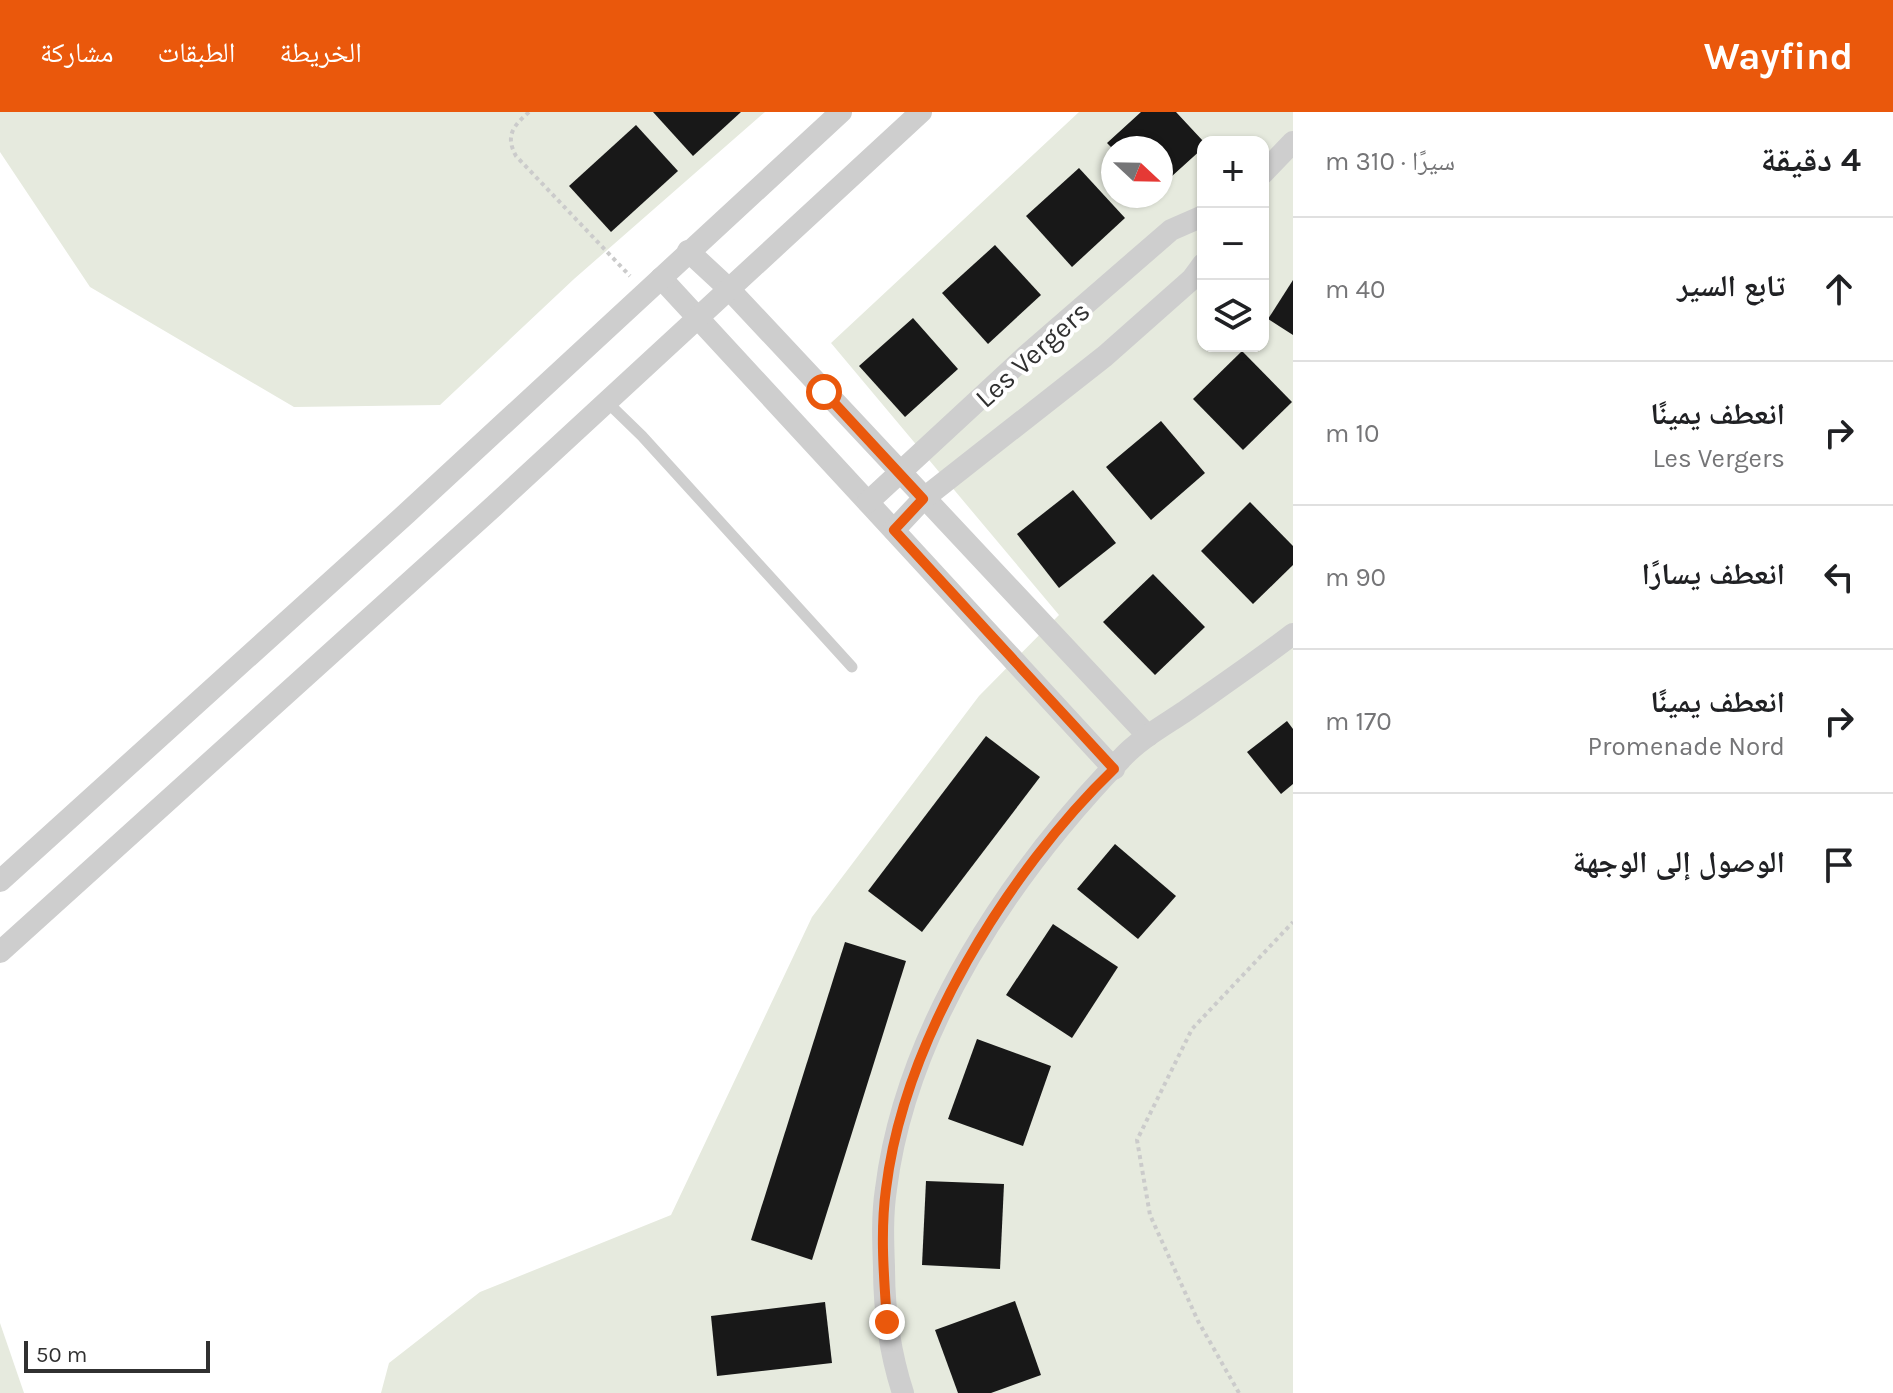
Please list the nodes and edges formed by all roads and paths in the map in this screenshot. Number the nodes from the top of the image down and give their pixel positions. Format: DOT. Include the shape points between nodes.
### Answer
graph roads {
  1 [pos="529,112"];
  2 [pos="841,112"];
  3 [pos="921,112"];
  4 [pos="1293,142"];
  5 [pos="1269,167"];
  6 [pos="1197,219"];
  7 [pos="688,251"];
  8 [pos="1197,272"];
  9 [pos="653,286"];
  10 [pos="729,289"];
  11 [pos="698,317"];
  12 [pos="607,402"];
  13 [pos="899,474"];
  14 [pos="923,499"];
  15 [pos="868,502"];
  16 [pos="894,530"];
  17 [pos="1293,634"];
  18 [pos="852,667"];
  19 [pos="1148,736"];
  20 [pos="1114,769"];
  21 [pos="0,881"];
  22 [pos="1293,922"];
  23 [pos="0,952"];
  24 [pos="903,1393"];
  25 [pos="1239,1393"];
  1 -- 9 [label="path" via="511,133 516,156"];
  2 -- 7 [label="street"];
  3 -- 10 [label="street"];
  4 -- 5 [label="street"];
  6 -- 13 [label="street, Les Vergers" via="1171,230"];
  7 -- 9 [label="street"];
  7 -- 10 [label="street"];
  8 -- 14 [label="street, Les Vergers" via="1105,356"];
  9 -- 11 [label="street"];
  9 -- 21 [label="street"];
  10 -- 11 [label="street"];
  10 -- 13 [label="street"];
  11 -- 12 [label="street"];
  11 -- 15 [label="street"];
  12 -- 18 [label="lane"];
  12 -- 23 [label="street"];
  13 -- 14 [label="street"];
  13 -- 15 [label="street, Les Vergers"];
  14 -- 16 [label="street, Les Vergers"];
  14 -- 19 [label="street"];
  15 -- 16 [label="street"];
  16 -- 20 [label="street"];
  17 -- 19 [label="street"];
  19 -- 20 [label="street"];
  20 -- 24 [label="street" via="1080,801 1004,902 960,976 917,1067 897,1130 883,1219 887,1322"];
  22 -- 25 [label="path" via="1192,1029 1137,1140 1150,1215 1198,1321"];
}
